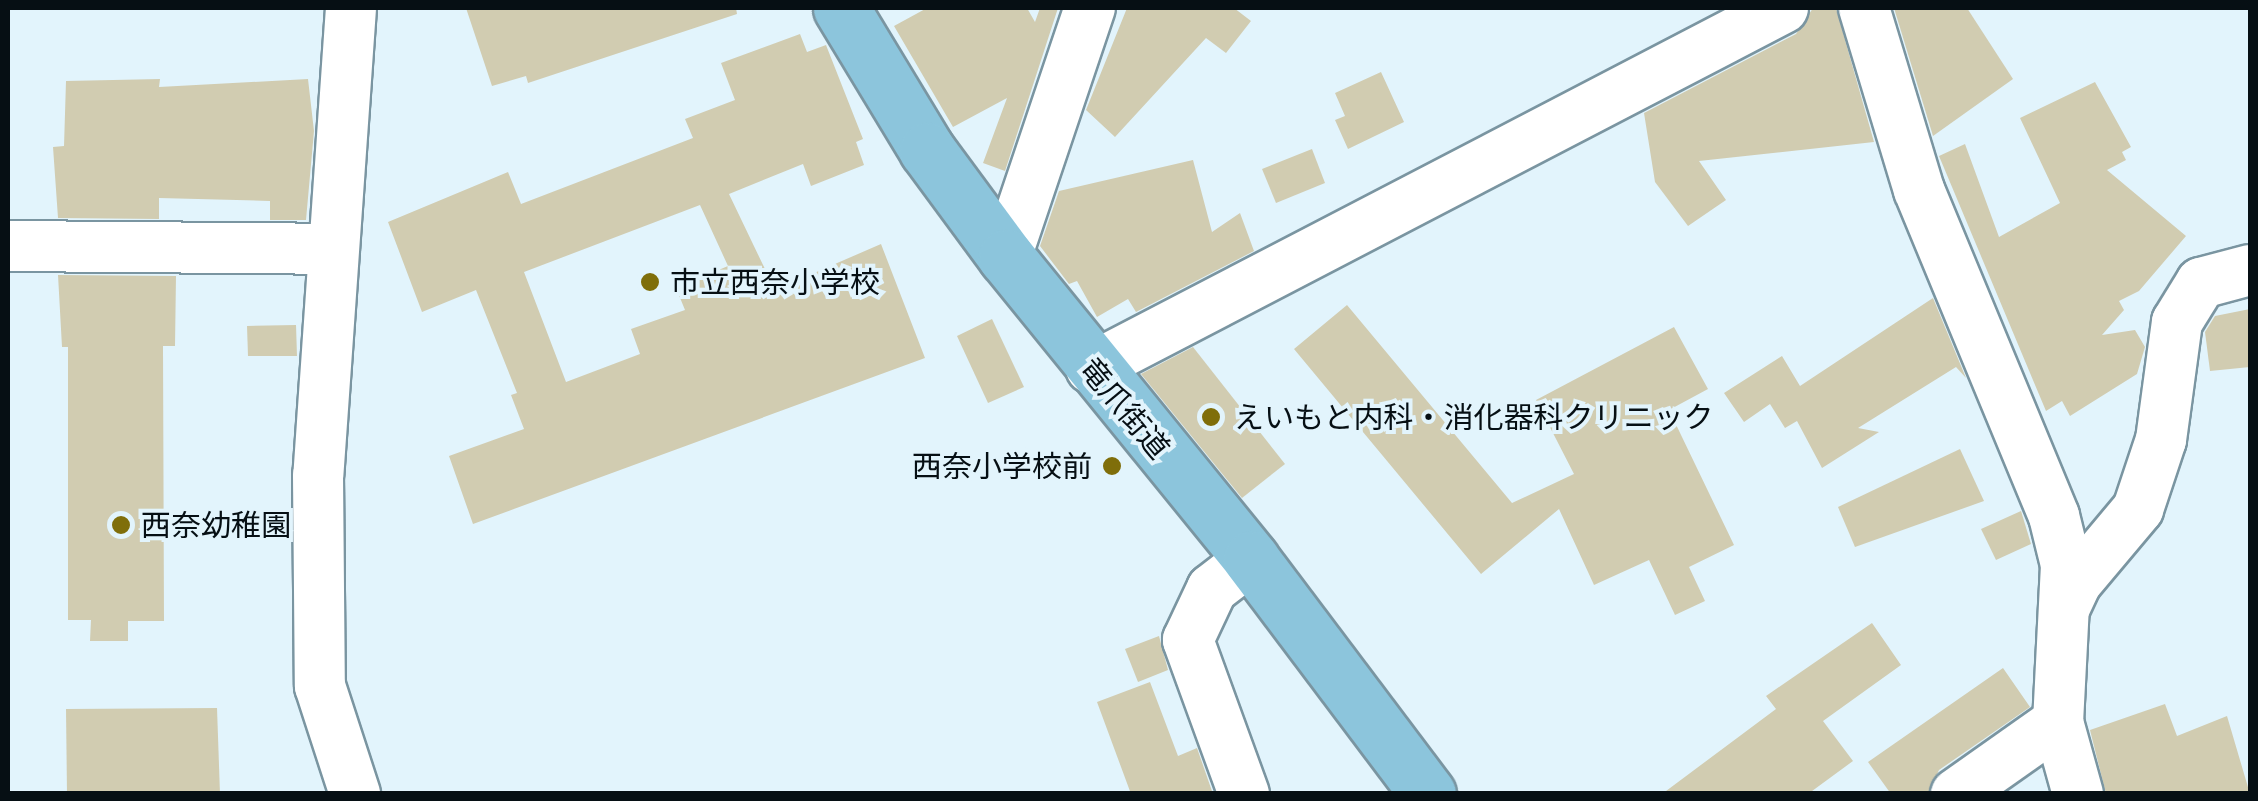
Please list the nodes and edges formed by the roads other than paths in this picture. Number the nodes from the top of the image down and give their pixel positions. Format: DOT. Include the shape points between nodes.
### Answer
graph roads {
  1 [pos="352,8"];
  2 [pos="842,8"];
  3 [pos="1090,8"];
  4 [pos="1784,8"];
  5 [pos="1864,8"];
  6 [pos="8,246"];
  7 [pos="333,250"];
  8 [pos="1006,257"];
  9 [pos="2250,270"];
  10 [pos="1091,368"];
  11 [pos="1251,559"];
  12 [pos="2061,617"];
  13 [pos="2058,722"];
  14 [pos="355,794"];
  15 [pos="1244,794"];
  16 [pos="1428,794"];
  17 [pos="1956,794"];
  18 [pos="2078,794"];
  1 -- 7 [label="street"];
  2 -- 8 [label="main road, 竜爪街道" via="927,150"];
  3 -- 8 [label="street"];
  4 -- 10 [label="street"];
  5 -- 12 [label="street" via="1920,190 2054,516 2066,565"];
  6 -- 7 [label="street"];
  7 -- 14 [label="street" via="318,476 320,686"];
  8 -- 10 [label="main road, 竜爪街道"];
  9 -- 12 [label="street" via="2201,283 2177,322 2161,440 2138,509 2076,583"];
  10 -- 11 [label="main road, 竜爪街道"];
  11 -- 15 [label="street" via="1212,589 1188,640"];
  11 -- 16 [label="main road, 竜爪街道"];
  12 -- 13 [label="street"];
  13 -- 17 [label="street"];
  13 -- 18 [label="street"];
}
